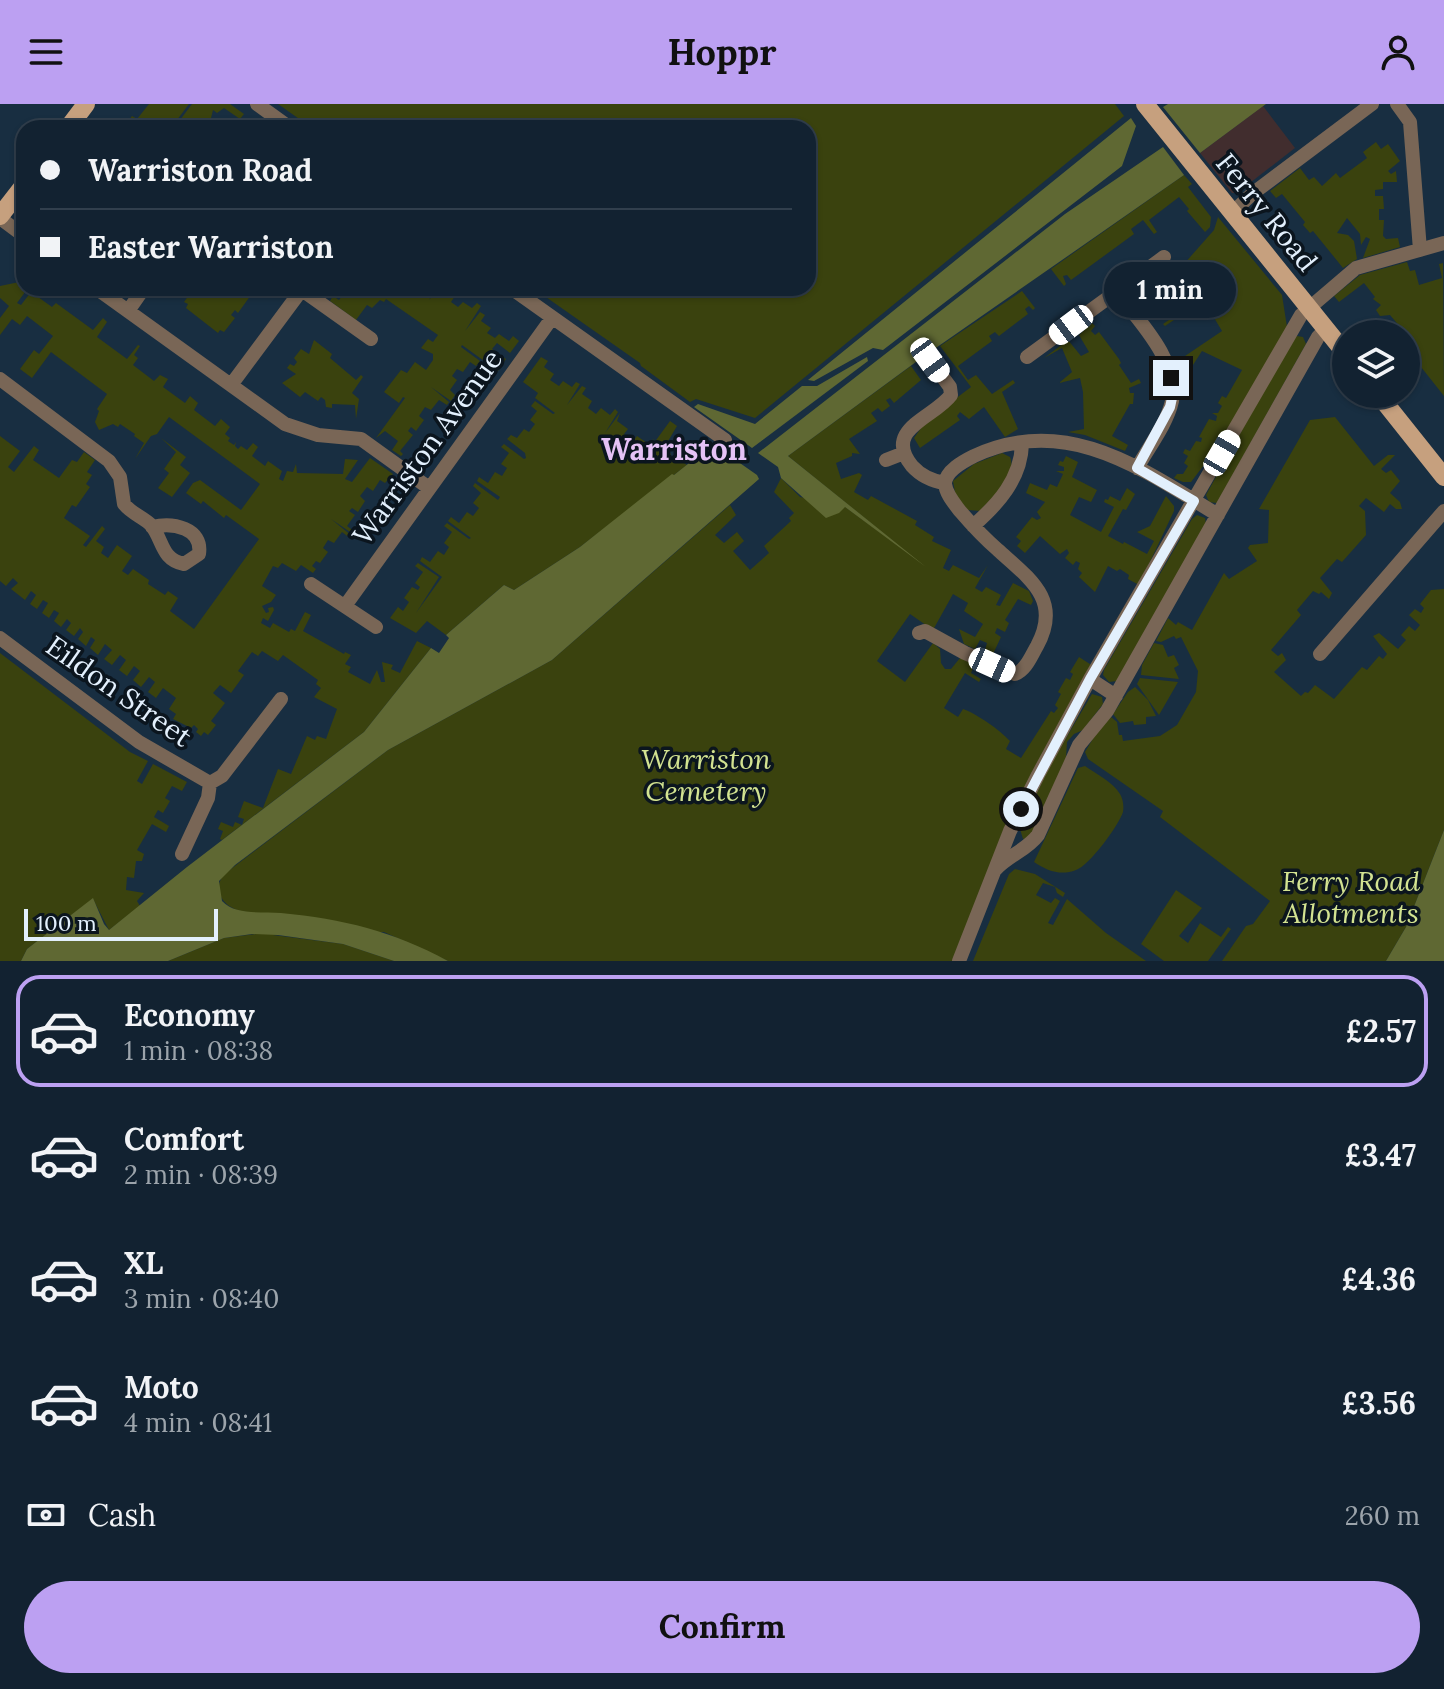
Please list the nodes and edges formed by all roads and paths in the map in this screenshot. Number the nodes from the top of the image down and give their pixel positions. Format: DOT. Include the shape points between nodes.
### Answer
graph roads {
  1 [pos="257,104"];
  2 [pos="1372,104"];
  3 [pos="1397,104"];
  4 [pos="1150,110"];
  5 [pos="269,120"];
  6 [pos="16,196"];
  7 [pos="1232,213"];
  8 [pos="0,217"];
  9 [pos="16,230"];
  10 [pos="1444,243"];
  11 [pos="1420,250"];
  12 [pos="1164,257"];
  13 [pos="1116,291"];
  14 [pos="107,296"];
  15 [pos="138,296"];
  16 [pos="298,296"];
  17 [pos="313,296"];
  18 [pos="522,296"];
  19 [pos="1308,307"];
  20 [pos="128,311"];
  21 [pos="552,318"];
  22 [pos="1326,329"];
  23 [pos="1332,336"];
  24 [pos="371,339"];
  25 [pos="1027,357"];
  26 [pos="930,360"];
  27 [pos="0,379"];
  28 [pos="231,385"];
  29 [pos="1389,408"];
  30 [pos="725,440"];
  31 [pos="1022,444"];
  32 [pos="904,453"];
  33 [pos="886,460"];
  34 [pos="1137,468"];
  35 [pos="1444,477"];
  36 [pos="945,483"];
  37 [pos="429,488"];
  38 [pos="1194,501"];
  39 [pos="1444,511"];
  40 [pos="1218,515"];
  41 [pos="973,526"];
  42 [pos="152,527"];
  43 [pos="311,584"];
  44 [pos="345,606"];
  45 [pos="376,627"];
  46 [pos="919,633"];
  47 [pos="0,638"];
  48 [pos="1320,654"];
  49 [pos="1090,679"];
  50 [pos="1116,696"];
  51 [pos="281,699"];
  52 [pos="210,783"];
  53 [pos="182,854"];
  54 [pos="993,872"];
  55 [pos="959,961"];
  1 -- 5 [label="street"];
  2 -- 7 [label="street"];
  3 -- 11 [label="street" via="1410,122"];
  4 -- 7 [label="main road, Ferry Road"];
  6 -- 8 [label="main road"];
  7 -- 19 [label="main road, Ferry Road"];
  8 -- 9 [label="street"];
  10 -- 11 [label="street"];
  11 -- 19 [label="street" via="1356,268"];
  12 -- 13 [label="street"];
  13 -- 25 [label="street"];
  13 -- 34 [label="street" via="1160,351 1172,385 1168,412"];
  14 -- 20 [label="street"];
  15 -- 20 [label="street"];
  16 -- 28 [label="street"];
  17 -- 24 [label="street"];
  18 -- 21 [label="street"];
  19 -- 22 [label="main road, Ferry Road"];
  19 -- 38 [label="street"];
  20 -- 28 [label="street"];
  21 -- 30 [label="street"];
  21 -- 37 [label="street, Warriston Avenue"];
  22 -- 23 [label="main road, Ferry Road"];
  22 -- 40 [label="street"];
  26 -- 32 [label="street" via="951,395 908,431"];
  27 -- 42 [label="street" via="109,461 120,477 119,507"];
  28 -- 37 [label="street" via="293,428 361,439"];
  29 -- 35 [label="main road"];
  31 -- 34 [label="street" via="1090,446"];
  31 -- 36 [label="street" via="974,456 953,470"];
  31 -- 41 [label="street" via="1010,486"];
  32 -- 33 [label="street"];
  32 -- 36 [label="street" via="921,475"];
  34 -- 38 [label="street"];
  36 -- 41 [label="street"];
  37 -- 44 [label="street, Warriston Avenue"];
  38 -- 40 [label="street"];
  38 -- 49 [label="street"];
  39 -- 48 [label="street"];
  40 -- 50 [label="street"];
  41 -- 46 [label="street" via="1036,585 1046,609 1044,633 1024,669 1015,674 925,631"];
  43 -- 44 [label="street"];
  44 -- 45 [label="street"];
  47 -- 52 [label="street, Eildon Street" via="139,742"];
  49 -- 50 [label="street"];
  49 -- 54 [label="street"];
  50 -- 54 [label="street" via="1079,745 1038,835"];
  51 -- 52 [label="street" via="222,776"];
  52 -- 53 [label="street"];
  54 -- 55 [label="street"];
}
